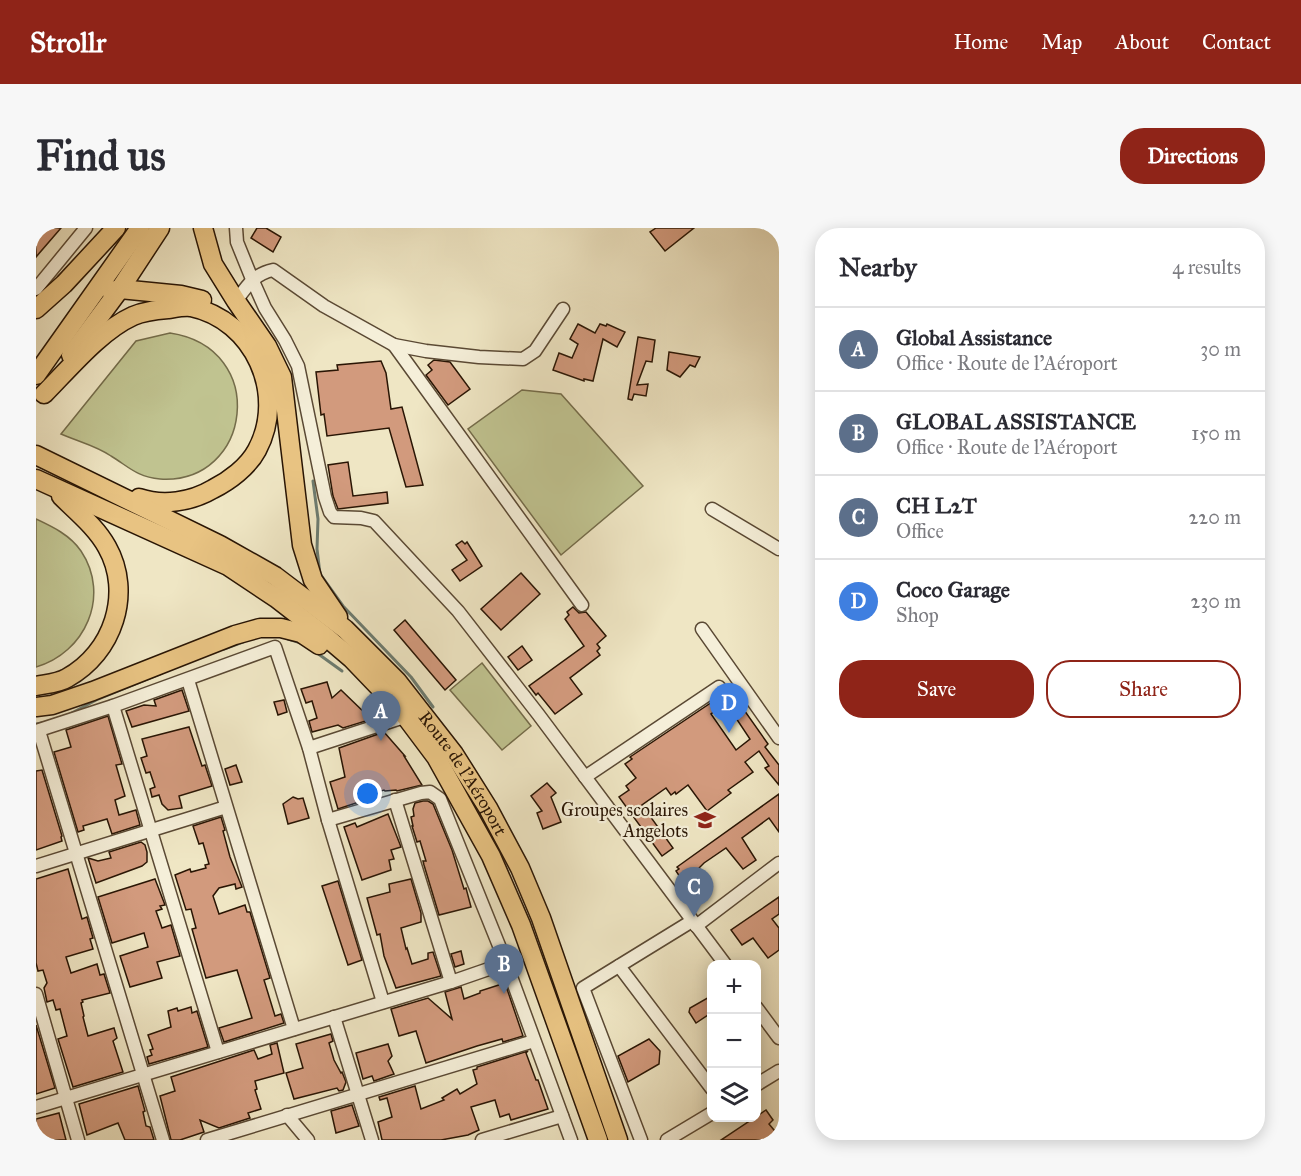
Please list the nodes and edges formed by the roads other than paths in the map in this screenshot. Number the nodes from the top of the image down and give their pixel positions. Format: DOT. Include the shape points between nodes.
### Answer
graph roads {
  1 [pos="86,228"];
  2 [pos="116,228"];
  3 [pos="140,228"];
  4 [pos="160,228"];
  5 [pos="203,228"];
  6 [pos="236,228"];
  7 [pos="252,279"];
  8 [pos="36,289"];
  9 [pos="120,289"];
  10 [pos="93,295"];
  11 [pos="236,301"];
  12 [pos="36,309"];
  13 [pos="563,309"];
  14 [pos="248,319"];
  15 [pos="394,345"];
  16 [pos="36,375"];
  17 [pos="40,400"];
  18 [pos="36,455"];
  19 [pos="42,482"];
  20 [pos="103,487"];
  21 [pos="712,509"];
  22 [pos="779,549"];
  23 [pos="582,605"];
  24 [pos="345,629"];
  25 [pos="702,629"];
  26 [pos="188,680"];
  27 [pos="36,686"];
  28 [pos="719,687"];
  29 [pos="113,706"];
  30 [pos="36,707"];
  31 [pos="402,713"];
  32 [pos="38,731"];
  33 [pos="779,738"];
  34 [pos="309,748"];
  35 [pos="585,777"];
  36 [pos="394,800"];
  37 [pos="226,807"];
  38 [pos="328,820"];
  39 [pos="151,830"];
  40 [pos="76,854"];
  41 [pos="779,862"];
  42 [pos="36,866"];
  43 [pos="694,923"];
  44 [pos="721,960"];
  45 [pos="506,963"];
  46 [pos="619,966"];
  47 [pos="451,982"];
  48 [pos="36,994"];
  49 [pos="383,1002"];
  50 [pos="761,1014"];
  51 [pos="334,1017"];
  52 [pos="294,1029"];
  53 [pos="779,1038"];
  54 [pos="534,1041"];
  55 [pos="218,1052"];
  56 [pos="779,1071"];
  57 [pos="144,1075"];
  58 [pos="761,1082"];
  59 [pos="707,1084"];
  60 [pos="358,1094"];
  61 [pos="66,1098"];
  62 [pos="36,1107"];
  63 [pos="287,1115"];
  64 [pos="707,1115"];
  65 [pos="562,1116"];
  66 [pos="212,1139"];
  67 [pos="78,1140"];
  68 [pos="164,1140"];
  69 [pos="308,1140"];
  70 [pos="372,1140"];
  71 [pos="482,1140"];
  72 [pos="571,1140"];
  73 [pos="598,1140"];
  74 [pos="618,1140"];
  75 [pos="641,1140"];
  76 [pos="667,1140"];
  1 -- 8 [label="street"];
  2 -- 12 [label="highway"];
  3 -- 10 [label="highway"];
  4 -- 9 [label="highway"];
  5 -- 11 [label="highway" via="213,264"];
  6 -- 7 [label="street" via="237,242"];
  7 -- 11 [label="street"];
  7 -- 15 [label="street" via="273,270 324,306"];
  7 -- 35 [label="street" via="298,366 325,497 334,518 374,521 386,532 458,611"];
  9 -- 10 [label="highway"];
  9 -- 14 [label="highway" via="216,303"];
  9 -- 17 [label="highway"];
  10 -- 16 [label="highway"];
  11 -- 14 [label="highway"];
  13 -- 15 [label="street" via="536,351 523,359"];
  14 -- 24 [label="highway" via="282,377 302,545 313,580"];
  15 -- 23 [label="street"];
  17 -- 20 [label="highway" via="97,341 132,316 151,310 189,307 217,316 235,328 251,347 264,372 266,428 256,452 240,471 202,496 177,502 149,501"];
  18 -- 20 [label="highway, Route de l'Aéroport"];
  19 -- 27 [label="highway" via="91,525 107,546 117,569 119,601 111,630 94,657 66,679"];
  19 -- 31 [label="highway, Route de l'Aéroport" via="228,566 325,636"];
  20 -- 24 [label="highway, Route de l'Aéroport" via="275,576"];
  21 -- 22 [label="street"];
  24 -- 74 [label="highway, Route de l'Aéroport" via="397,681 454,754 488,808 520,868 540,918"];
  25 -- 33 [label="street"];
  26 -- 29 [label="street"];
  26 -- 34 [label="street" via="275,647"];
  26 -- 37 [label="street"];
  28 -- 35 [label="street"];
  29 -- 32 [label="street"];
  29 -- 39 [label="street"];
  30 -- 31 [label="highway" via="93,691 235,635 260,628 281,628 301,633 325,648"];
  31 -- 34 [label="street"];
  31 -- 73 [label="highway, Route de l'Aéroport" via="436,757 491,856 521,925"];
  32 -- 40 [label="street"];
  34 -- 38 [label="street"];
  35 -- 43 [label="street"];
  36 -- 38 [label="street"];
  36 -- 45 [label="street" via="430,792 440,799"];
  36 -- 47 [label="street"];
  37 -- 39 [label="street"];
  37 -- 52 [label="street"];
  38 -- 49 [label="street"];
  39 -- 40 [label="street"];
  39 -- 55 [label="street"];
  40 -- 42 [label="street"];
  40 -- 57 [label="street"];
  41 -- 43 [label="street"];
  43 -- 44 [label="street"];
  43 -- 46 [label="street"];
  45 -- 47 [label="street"];
  45 -- 54 [label="street"];
  46 -- 59 [label="street"];
  46 -- 75 [label="street" via="583,988"];
  47 -- 49 [label="street"];
  48 -- 61 [label="street"];
  49 -- 51 [label="street"];
  50 -- 53 [label="street"];
  51 -- 52 [label="street"];
  51 -- 60 [label="street"];
  52 -- 55 [label="street"];
  54 -- 60 [label="street"];
  54 -- 65 [label="street"];
  55 -- 57 [label="street"];
  56 -- 58 [label="street"];
  57 -- 61 [label="street"];
  57 -- 68 [label="street"];
  60 -- 63 [label="street"];
  60 -- 70 [label="street"];
  61 -- 62 [label="street"];
  61 -- 67 [label="street"];
  63 -- 66 [label="street"];
  63 -- 69 [label="street"];
  64 -- 76 [label="street"];
  65 -- 71 [label="street"];
  65 -- 72 [label="street"];
}
